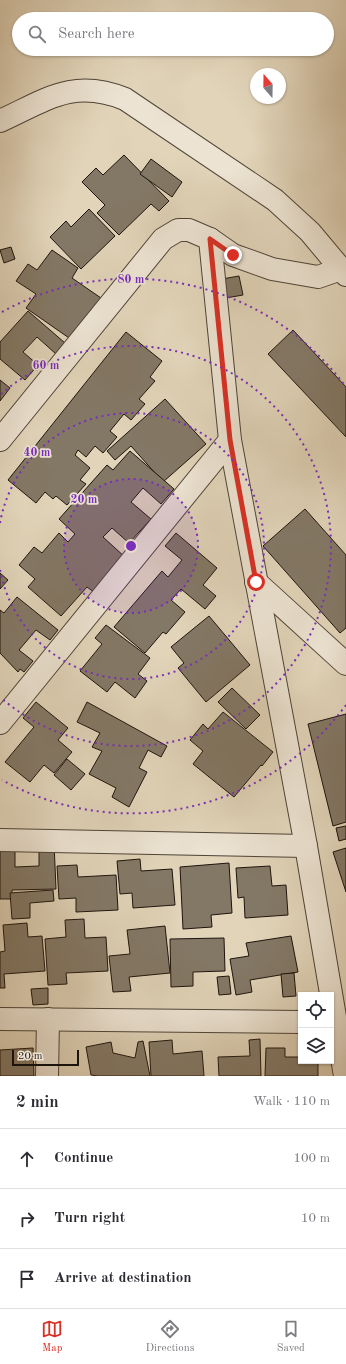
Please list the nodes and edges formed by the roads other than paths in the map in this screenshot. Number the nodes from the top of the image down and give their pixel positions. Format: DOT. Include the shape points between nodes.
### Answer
graph roads {
  1 [pos="0,121"];
  2 [pos="210,239"];
  3 [pos="344,272"];
  4 [pos="0,440"];
  5 [pos="230,440"];
  6 [pos="256,582"];
  7 [pos="346,664"];
  8 [pos="0,723"];
  9 [pos="0,840"];
  10 [pos="306,846"];
  11 [pos="329,992"];
  12 [pos="0,1019"];
  13 [pos="48,1019"];
  14 [pos="298,1022"];
  15 [pos="334,1022"];
  16 [pos="47,1076"];
  17 [pos="345,1076"];
  1 -- 3 [label="street" via="61,93 77,90 94,90 125,99 275,200 310,232"];
  2 -- 3 [label="street" via="233,255 272,269 318,277"];
  2 -- 4 [label="street" via="189,230 178,230 163,239"];
  2 -- 5 [label="street"];
  5 -- 6 [label="street"];
  5 -- 8 [label="street"];
  6 -- 7 [label="street"];
  6 -- 10 [label="street"];
  9 -- 10 [label="street"];
  10 -- 11 [label="street"];
  12 -- 13 [label="street"];
  13 -- 14 [label="street"];
  13 -- 16 [label="street"];
  15 -- 17 [label="street"];
}
